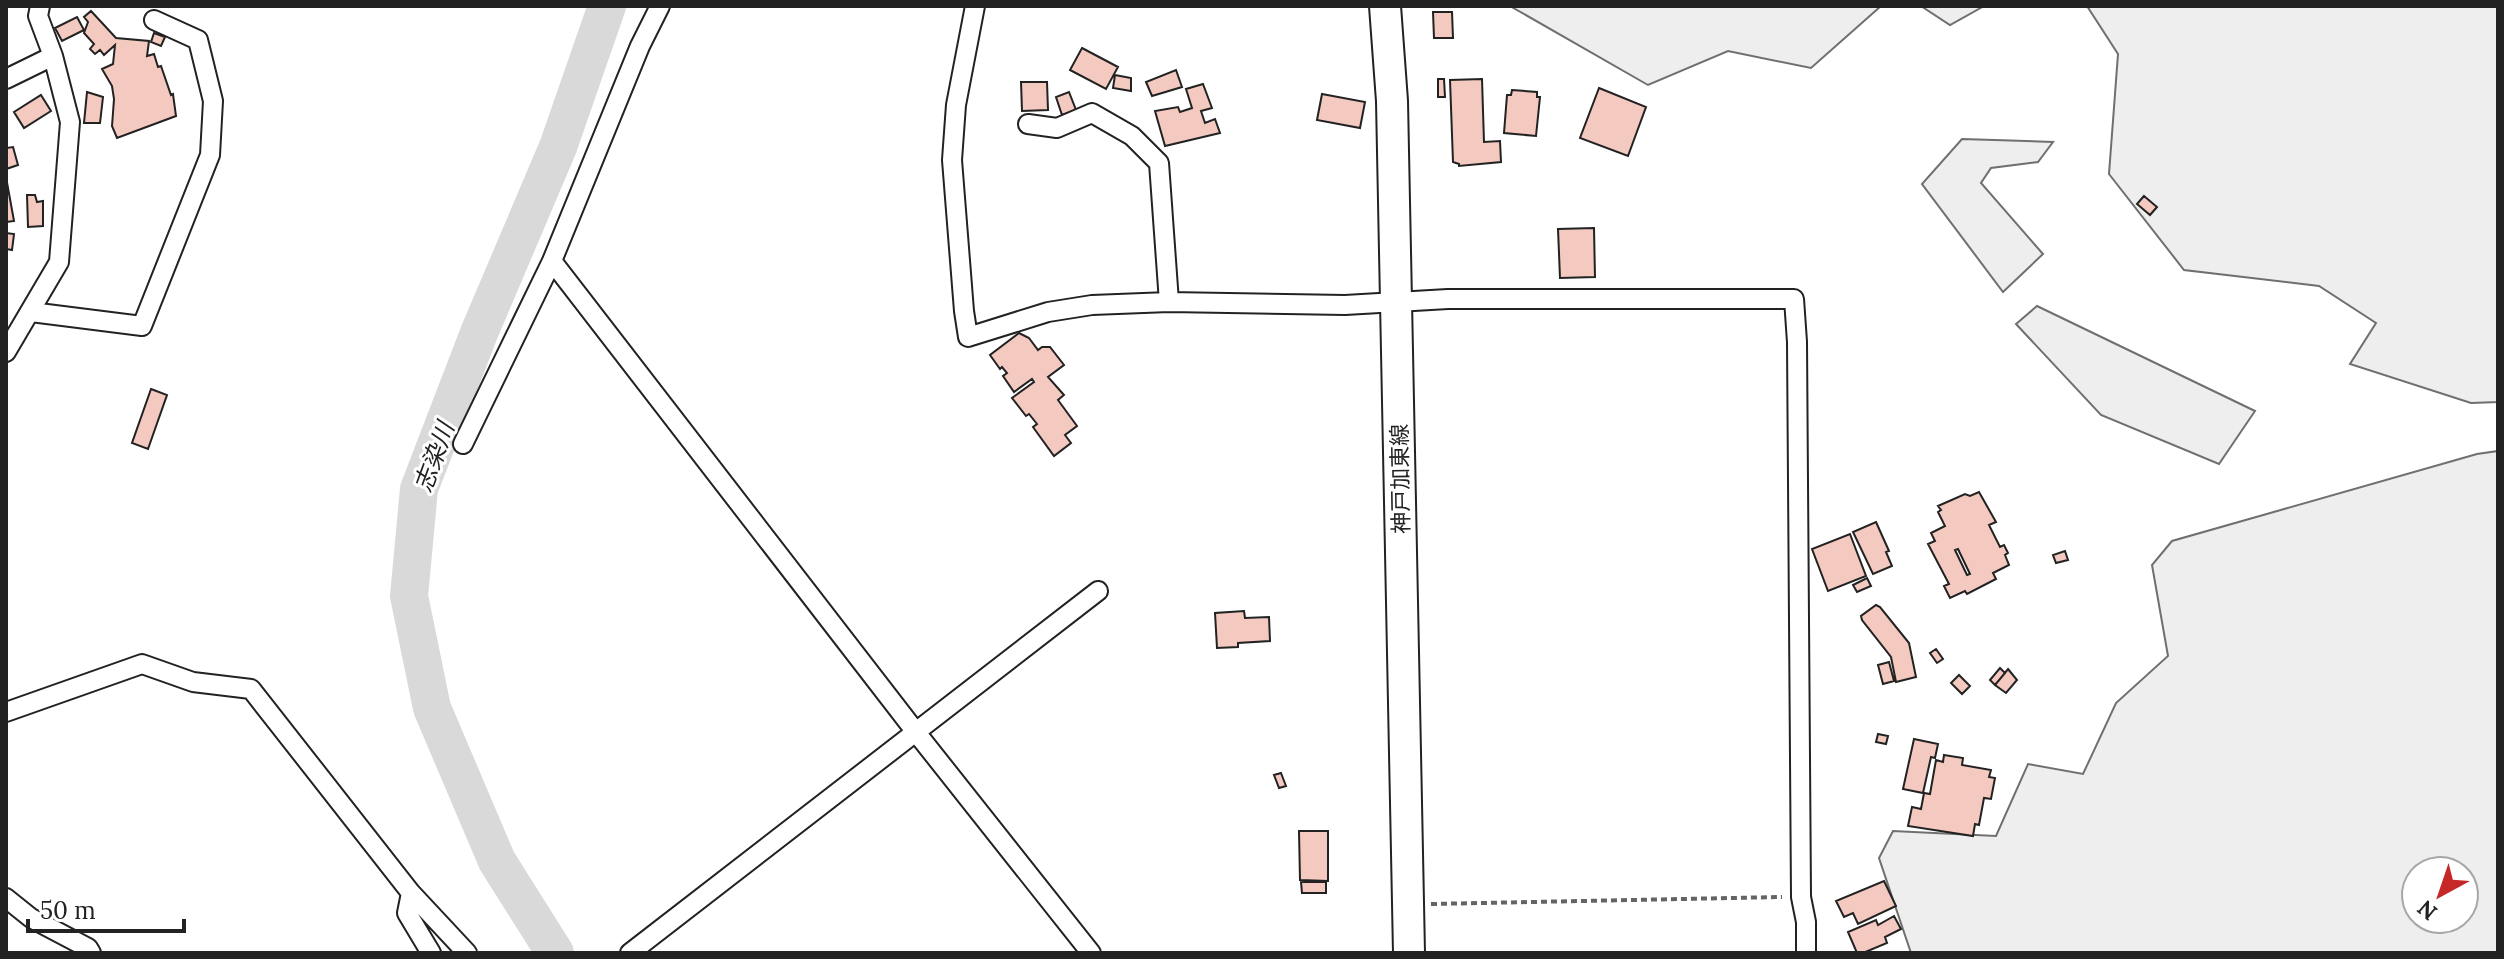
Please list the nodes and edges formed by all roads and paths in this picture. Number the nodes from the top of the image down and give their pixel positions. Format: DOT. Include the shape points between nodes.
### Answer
graph roads {
  1 [pos="40,6"];
  2 [pos="660,6"];
  3 [pos="975,6"];
  4 [pos="1385,6"];
  5 [pos="154,20"];
  6 [pos="53,56"];
  7 [pos="6,79"];
  8 [pos="1028,124"];
  9 [pos="552,261"];
  10 [pos="1169,302"];
  11 [pos="1397,303"];
  12 [pos="31,312"];
  13 [pos="12,332"];
  14 [pos="6,352"];
  15 [pos="463,444"];
  16 [pos="1098,591"];
  17 [pos="6,712"];
  18 [pos="915,731"];
  19 [pos="411,893"];
  20 [pos="1801,897"];
  21 [pos="6,898"];
  22 [pos="1408,905"];
  23 [pos="91,953"];
  24 [pos="431,953"];
  25 [pos="467,953"];
  26 [pos="630,953"];
  27 [pos="1091,953"];
  28 [pos="1409,953"];
  29 [pos="1806,953"];
  1 -- 6 [label="street" via="38,16"];
  2 -- 9 [label="street"];
  3 -- 10 [label="street" via="956,105 952,160 968,337 1062,310"];
  4 -- 11 [label="main road, 神戸加東線"];
  5 -- 12 [label="street" via="198,40 213,101 210,155 142,326"];
  6 -- 7 [label="street"];
  6 -- 12 [label="street" via="70,122 59,262"];
  8 -- 10 [label="street" via="1057,128 1092,113 1132,136 1159,163"];
  9 -- 15 [label="street"];
  9 -- 18 [label="street"];
  10 -- 11 [label="street"];
  11 -- 20 [label="street" via="1794,299"];
  11 -- 22 [label="main road, 神戸加東線"];
  12 -- 13 [label="street"];
  13 -- 14 [label="street"];
  16 -- 18 [label="street"];
  17 -- 19 [label="street" via="142,664 193,682 251,689"];
  18 -- 26 [label="street"];
  18 -- 27 [label="street"];
  19 -- 24 [label="street" via="407,913"];
  19 -- 25 [label="street"];
  20 -- 22 [label="path"];
  20 -- 29 [label="street"];
  21 -- 23 [label="street"];
  22 -- 28 [label="main road, 神戸加東線"];
}
